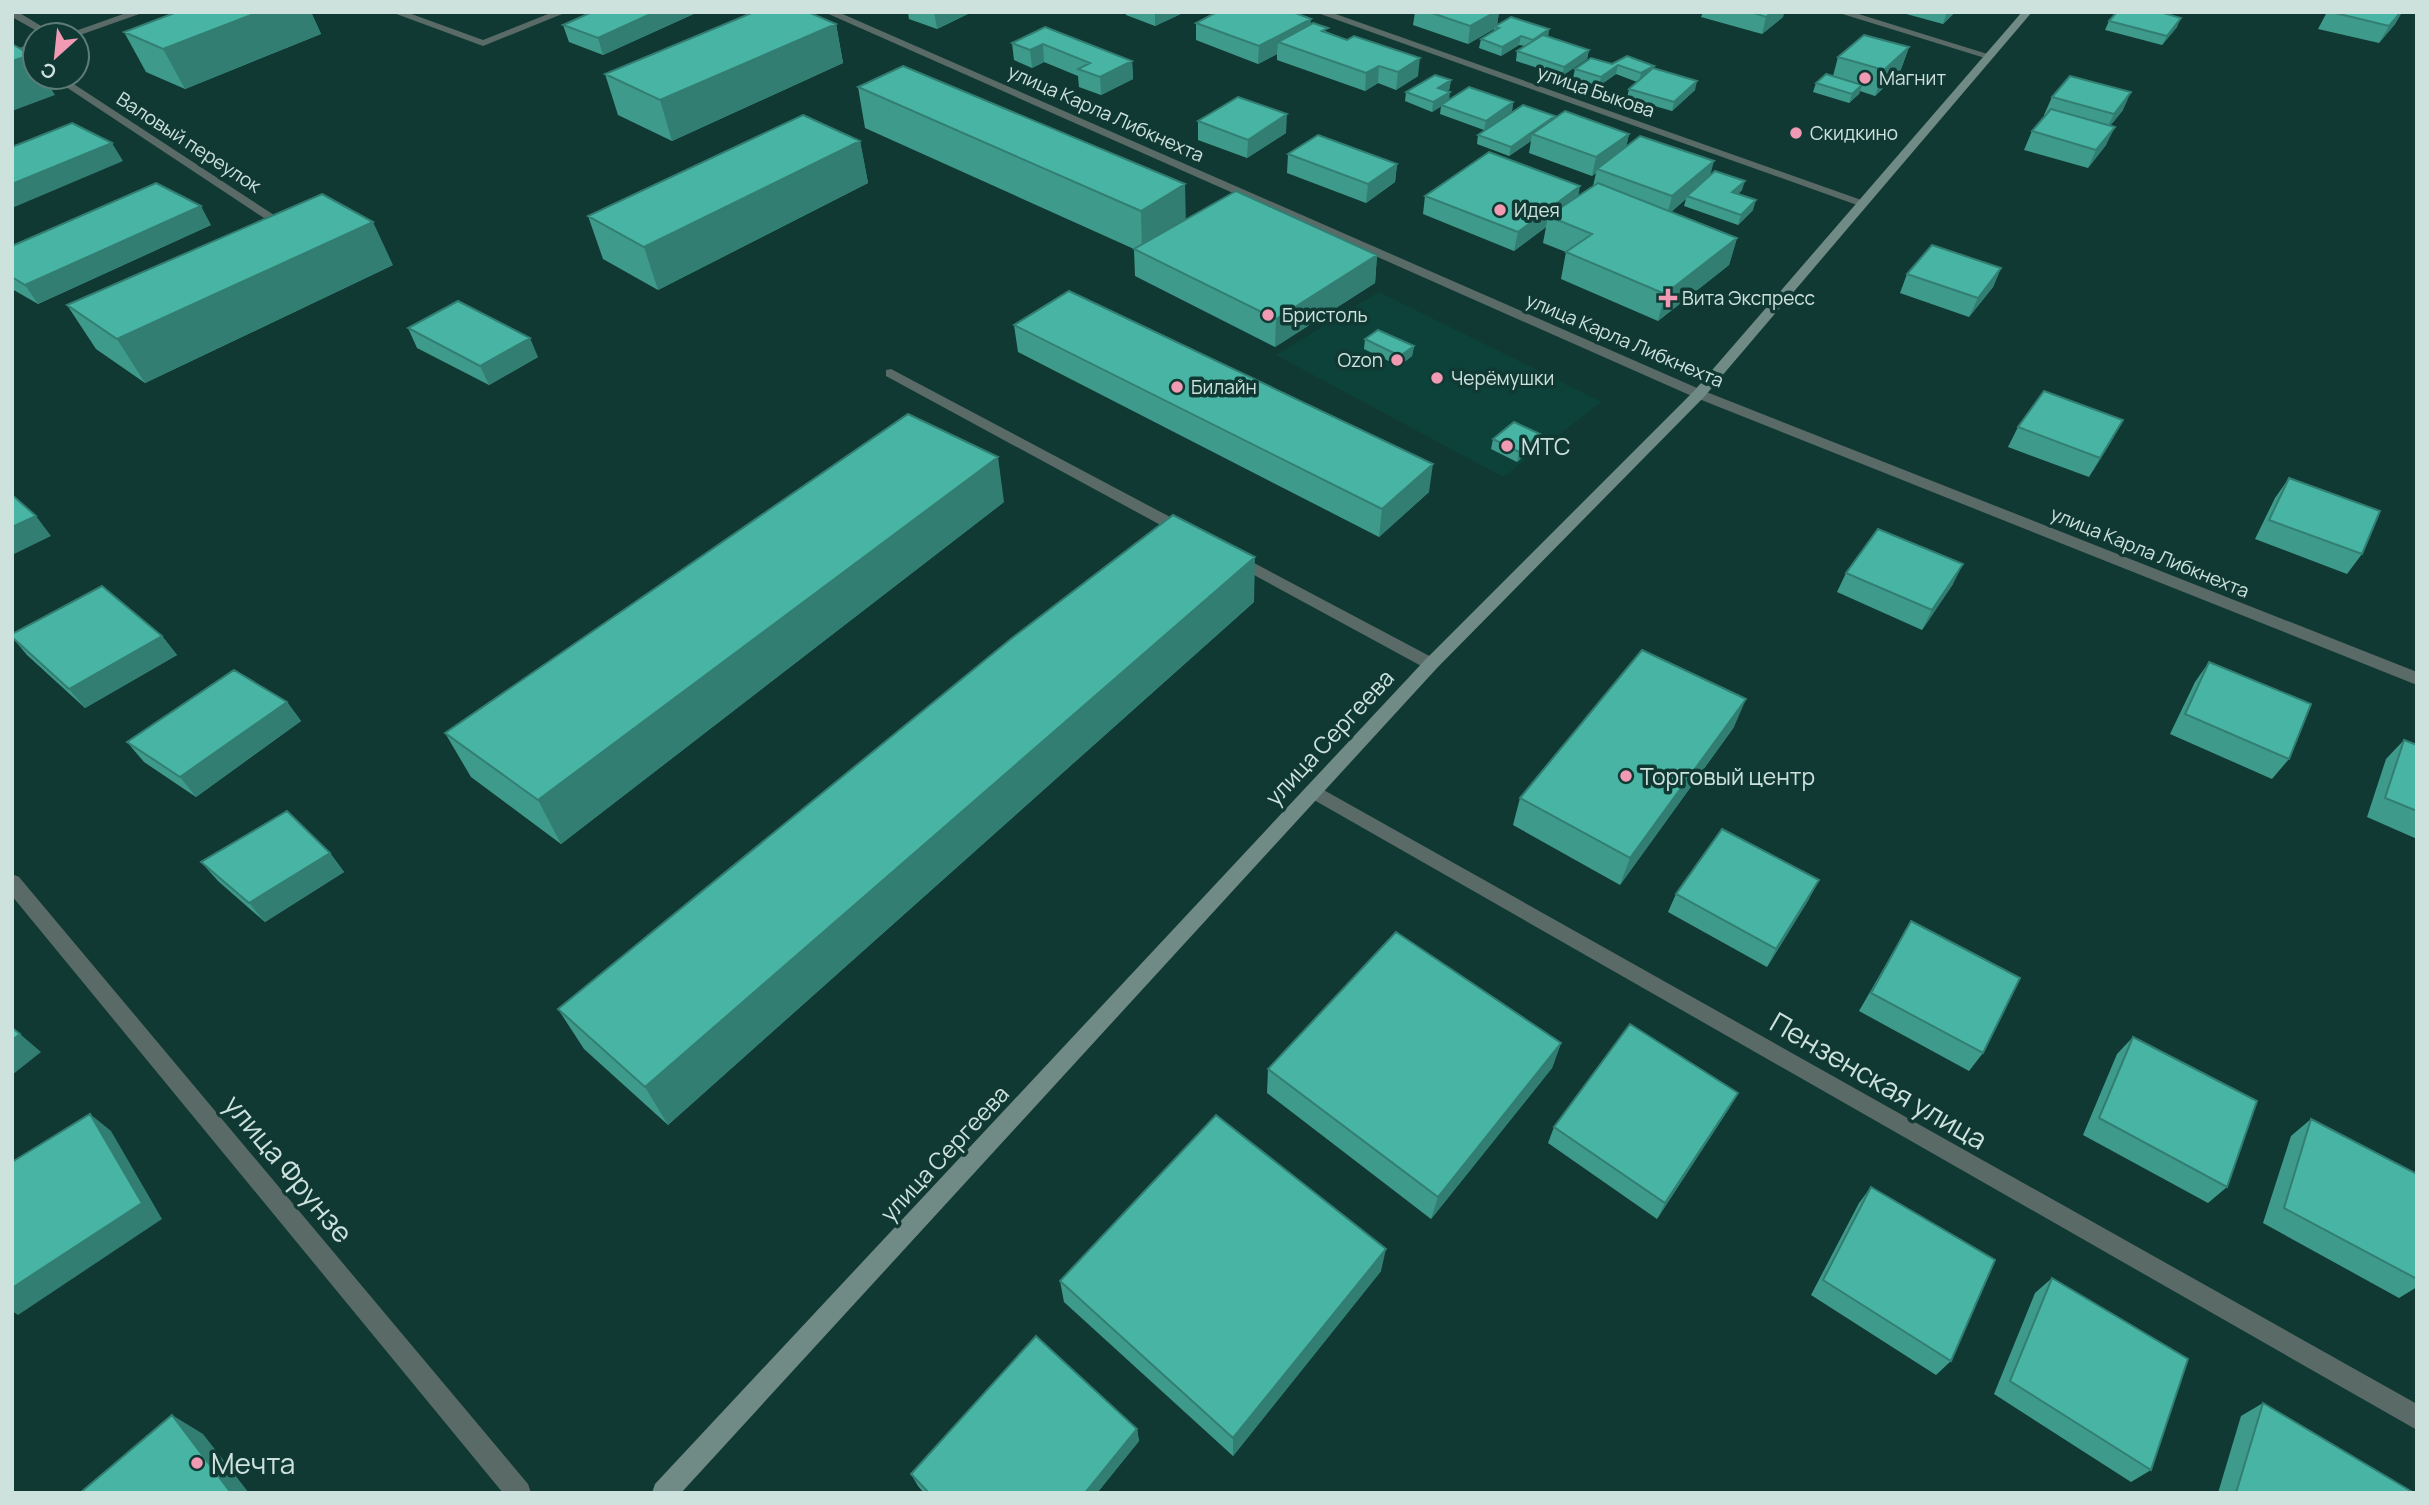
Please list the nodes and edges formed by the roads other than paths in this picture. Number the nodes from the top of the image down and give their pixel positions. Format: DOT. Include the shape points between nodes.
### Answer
graph roads {
  1 [pos="140,12"];
  2 [pos="396,12"];
  3 [pos="562,12"];
  4 [pos="829,12"];
  5 [pos="1320,12"];
  6 [pos="1841,12"];
  7 [pos="2027,12"];
  8 [pos="91,28"];
  9 [pos="1989,57"];
  10 [pos="78,91"];
  11 [pos="1861,202"];
  12 [pos="268,215"];
  13 [pos="891,373"];
  14 [pos="1699,394"];
  15 [pos="1198,538"];
  16 [pos="1222,552"];
  17 [pos="1431,664"];
  18 [pos="2417,679"];
  19 [pos="1313,791"];
  20 [pos="12,882"];
  21 [pos="2417,1418"];
  22 [pos="519,1493"];
  23 [pos="664,1493"];
  1 -- 8 [label="street"];
  2 -- 3 [label="street" via="483,43"];
  4 -- 14 [label="street, улица Карла Либкнехта"];
  5 -- 11 [label="street, улица Быкова"];
  6 -- 9 [label="street"];
  7 -- 9 [label="main road, улица Сергеева"];
  9 -- 11 [label="main road, улица Сергеева"];
  10 -- 12 [label="street, Валовый переулок"];
  11 -- 14 [label="main road, улица Сергеева"];
  13 -- 15 [label="street"];
  14 -- 17 [label="main road, улица Сергеева"];
  14 -- 18 [label="street, улица Карла Либкнехта"];
  16 -- 17 [label="street"];
  17 -- 19 [label="main road, улица Сергеева"];
  19 -- 21 [label="street, Пензенская улица"];
  19 -- 23 [label="main road, улица Сергеева"];
  20 -- 22 [label="street, улица Фрунзе"];
}
